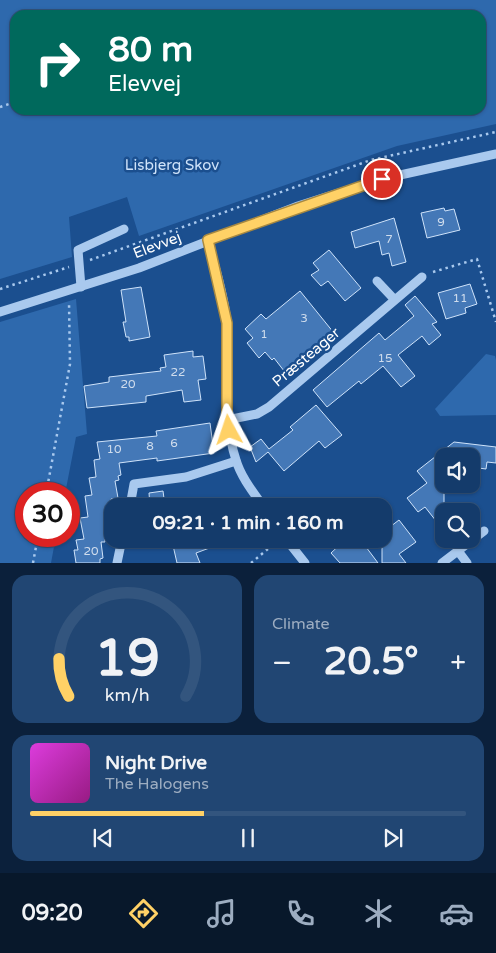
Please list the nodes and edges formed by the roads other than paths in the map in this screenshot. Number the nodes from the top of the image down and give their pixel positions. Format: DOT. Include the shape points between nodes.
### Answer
graph roads {
  1 [pos="496,154"];
  2 [pos="124,229"];
  3 [pos="208,240"];
  4 [pos="422,277"];
  5 [pos="376,281"];
  6 [pos="81,287"];
  7 [pos="394,300"];
  8 [pos="0,312"];
  9 [pos="227,420"];
  10 [pos="236,461"];
  11 [pos="131,498"];
  12 [pos="258,498"];
  13 [pos="484,531"];
  14 [pos="120,548"];
  15 [pos="293,548"];
  16 [pos="458,551"];
  17 [pos="117,563"];
  18 [pos="305,563"];
  19 [pos="442,563"];
  20 [pos="468,563"];
  1 -- 3 [label="street, Elevvej" via="382,179"];
  2 -- 6 [label="street" via="78,250"];
  3 -- 6 [label="street, Elevvej"];
  3 -- 9 [label="street" via="227,323"];
  4 -- 7 [label="street, Præsteager"];
  5 -- 7 [label="street"];
  6 -- 8 [label="street, Elevvej"];
  7 -- 9 [label="street, Præsteager" via="269,407 257,414"];
  9 -- 10 [label="street"];
  10 -- 11 [label="street" via="186,477 134,484"];
  10 -- 12 [label="street"];
  13 -- 16 [label="street"];
  14 -- 17 [label="street"];
  15 -- 18 [label="street"];
  16 -- 19 [label="street"];
  16 -- 20 [label="street"];
}
